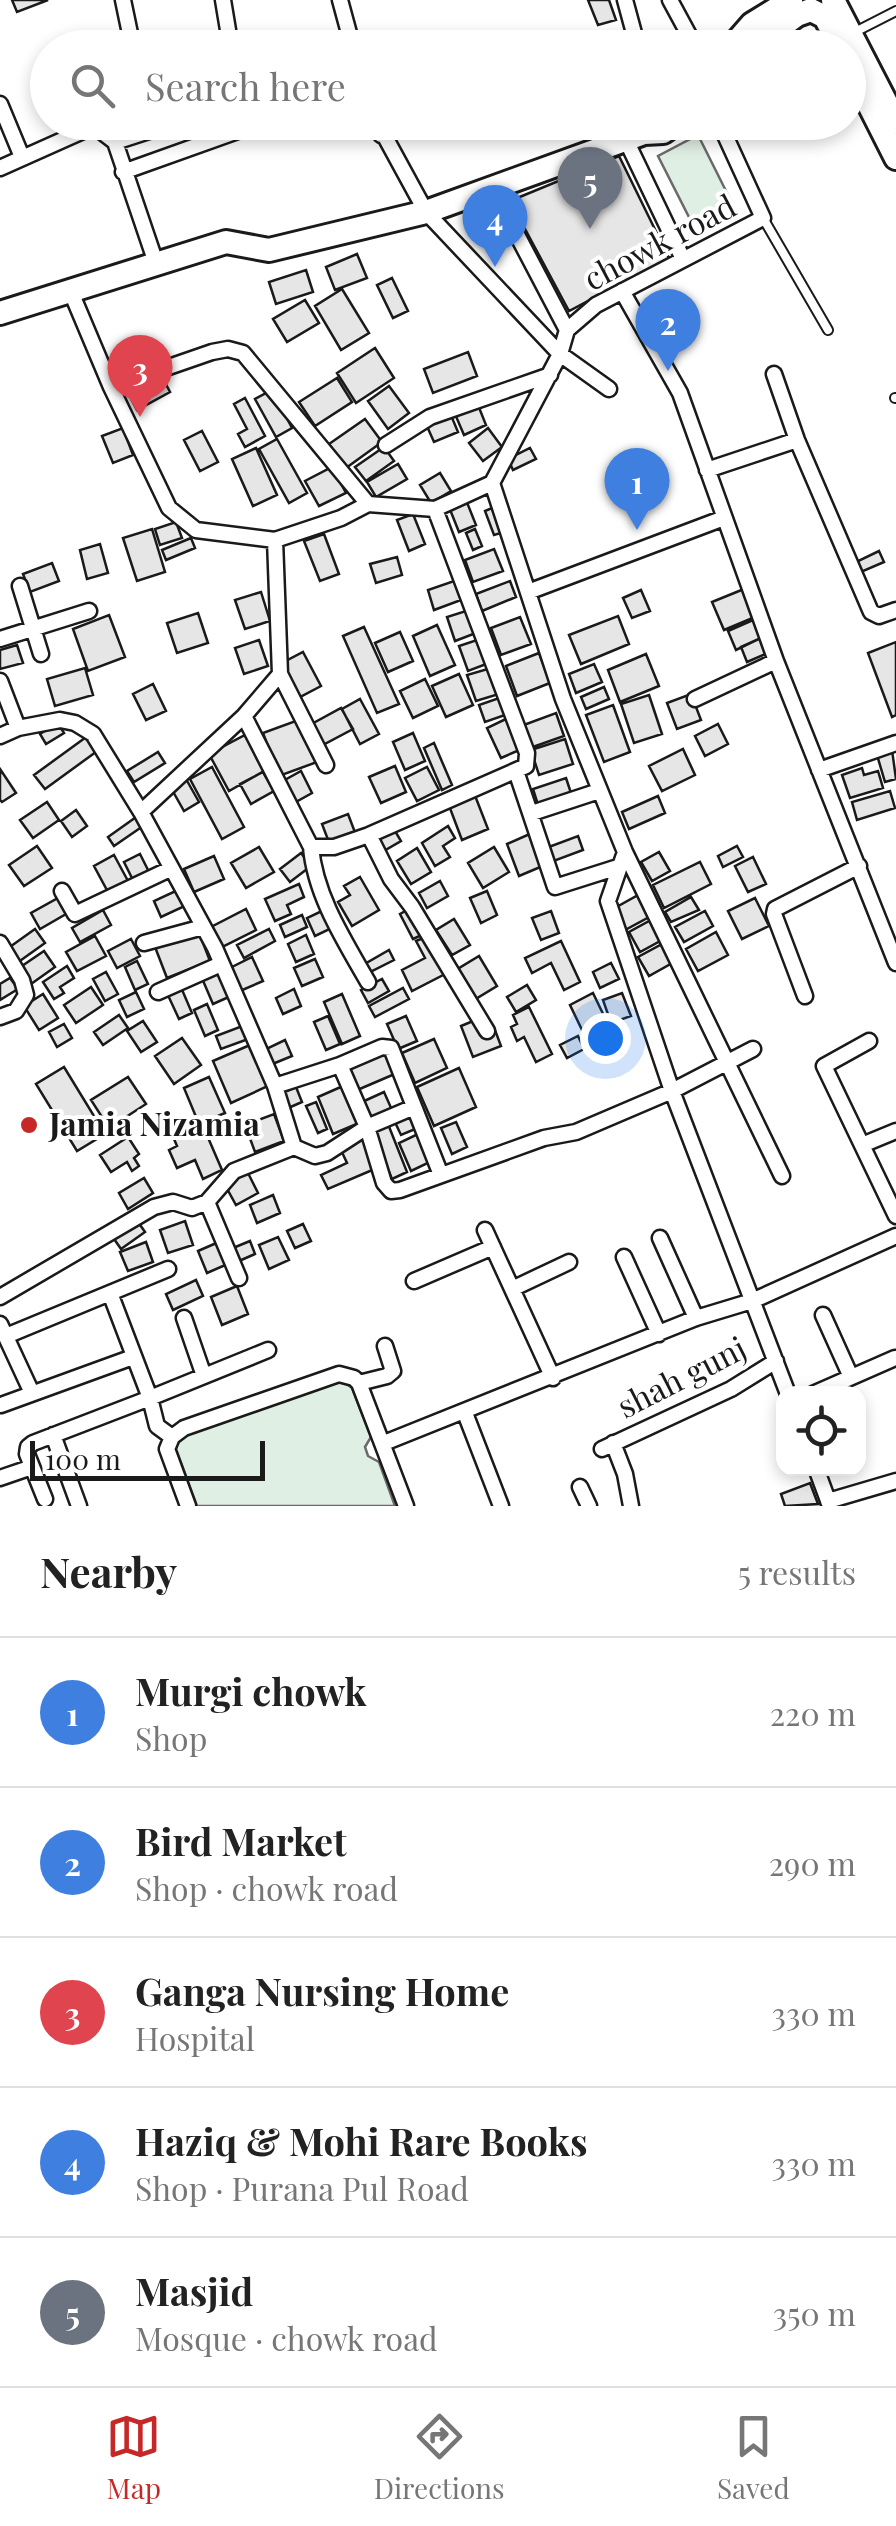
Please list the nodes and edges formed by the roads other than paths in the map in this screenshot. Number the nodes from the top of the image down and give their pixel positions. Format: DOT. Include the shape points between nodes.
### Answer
graph roads {
  1 [pos="123,0"];
  2 [pos="223,0"];
  3 [pos="340,0"];
  4 [pos="625,0"];
  5 [pos="670,0"];
  6 [pos="791,0"];
  7 [pos="833,0"];
  8 [pos="896,11"];
  9 [pos="129,30"];
  10 [pos="228,30"];
  11 [pos="349,30"];
  12 [pos="633,30"];
  13 [pos="686,30"];
  14 [pos="747,30"];
  15 [pos="776,30"];
  16 [pos="837,30"];
  17 [pos="844,30"];
  18 [pos="864,30"];
  19 [pos="866,72"];
  20 [pos="866,99"];
  21 [pos="0,104"];
  22 [pos="896,122"];
  23 [pos="61,140"];
  24 [pos="112,140"];
  25 [pos="121,140"];
  26 [pos="208,140"];
  27 [pos="385,140"];
  28 [pos="624,140"];
  29 [pos="656,140"];
  30 [pos="727,140"];
  31 [pos="115,142"];
  32 [pos="22,157"];
  33 [pos="896,158"];
  34 [pos="0,168"];
  35 [pos="123,172"];
  36 [pos="493,189"];
  37 [pos="426,212"];
  38 [pos="764,218"];
  39 [pos="683,259"];
  40 [pos="156,263"];
  41 [pos="622,291"];
  42 [pos="71,292"];
  43 [pos="0,313"];
  44 [pos="568,330"];
  45 [pos="828,330"];
  46 [pos="560,354"];
  47 [pos="774,374"];
  48 [pos="550,375"];
  49 [pos="111,388"];
  50 [pos="609,389"];
  51 [pos="797,440"];
  52 [pos="386,445"];
  53 [pos="707,470"];
  54 [pos="492,482"];
  55 [pos="368,504"];
  56 [pos="435,509"];
  57 [pos="724,518"];
  58 [pos="275,540"];
  59 [pos="20,586"];
  60 [pos="528,592"];
  61 [pos="896,610"];
  62 [pos="89,611"];
  63 [pos="33,627"];
  64 [pos="0,639"];
  65 [pos="41,654"];
  66 [pos="776,661"];
  67 [pos="280,674"];
  68 [pos="0,681"];
  69 [pos="695,699"];
  70 [pos="244,716"];
  71 [pos="18,728"];
  72 [pos="0,736"];
  73 [pos="896,743"];
  74 [pos="326,765"];
  75 [pos="820,770"];
  76 [pos="516,772"];
  77 [pos="599,792"];
  78 [pos="141,812"];
  79 [pos="532,813"];
  80 [pos="369,835"];
  81 [pos="311,847"];
  82 [pos="621,859"];
  83 [pos="859,866"];
  84 [pos="170,869"];
  85 [pos="62,891"];
  86 [pos="203,927"];
  87 [pos="892,942"];
  88 [pos="144,943"];
  89 [pos="0,944"];
  90 [pos="896,962"];
  91 [pos="221,964"];
  92 [pos="368,982"];
  93 [pos="158,992"];
  94 [pos="805,996"];
  95 [pos="0,1017"];
  96 [pos="487,1030"];
  97 [pos="870,1041"];
  98 [pos="753,1048"];
  99 [pos="726,1063"];
  100 [pos="340,1066"];
  101 [pos="275,1086"];
  102 [pos="672,1091"];
  103 [pos="414,1107"];
  104 [pos="367,1127"];
  105 [pos="896,1132"];
  106 [pos="862,1145"];
  107 [pos="294,1147"];
  108 [pos="440,1174"];
  109 [pos="782,1176"];
  110 [pos="207,1202"];
  111 [pos="896,1216"];
  112 [pos="486,1230"];
  113 [pos="896,1236"];
  114 [pos="660,1238"];
  115 [pos="493,1247"];
  116 [pos="624,1257"];
  117 [pos="569,1262"];
  118 [pos="168,1269"];
  119 [pos="239,1278"];
  120 [pos="414,1281"];
  121 [pos="512,1289"];
  122 [pos="110,1293"];
  123 [pos="0,1297"];
  124 [pos="752,1301"];
  125 [pos="822,1315"];
  126 [pos="184,1318"];
  127 [pos="696,1318"];
  128 [pos="3,1330"];
  129 [pos="659,1334"];
  130 [pos="385,1346"];
  131 [pos="268,1350"];
  132 [pos="134,1357"];
  133 [pos="895,1358"];
  134 [pos="776,1361"];
  135 [pos="204,1376"];
  136 [pos="552,1378"];
  137 [pos="851,1378"];
  138 [pos="360,1384"];
  139 [pos="785,1386"];
  140 [pos="832,1386"];
  141 [pos="32,1393"];
  142 [pos="150,1398"];
  143 [pos="1,1404"];
  144 [pos="465,1413"];
  145 [pos="52,1435"];
  146 [pos="172,1437"];
  147 [pos="384,1444"];
  148 [pos="32,1467"];
  149 [pos="819,1476"];
  150 [pos="0,1478"];
  151 [pos="896,1481"];
  152 [pos="580,1486"];
  153 [pos="45,1499"];
  154 [pos="829,1504"];
  155 [pos="79,1506"];
  156 [pos="188,1506"];
  157 [pos="406,1506"];
  158 [pos="501,1506"];
  159 [pos="589,1506"];
  160 [pos="631,1506"];
  1 -- 9 [label="street"];
  2 -- 10 [label="street"];
  3 -- 11 [label="street"];
  4 -- 12 [label="street"];
  5 -- 13 [label="street"];
  6 -- 14 [label="main road"];
  7 -- 17 [label="main road"];
  8 -- 18 [label="lane"];
  15 -- 16 [label="main road" via="811,10"];
  19 -- 22 [label="main road"];
  20 -- 33 [label="main road"];
  21 -- 32 [label="street"];
  23 -- 32 [label="street"];
  24 -- 31 [label="street"];
  25 -- 31 [label="street"];
  26 -- 35 [label="street"];
  27 -- 37 [label="street"];
  28 -- 36 [label="main road"];
  29 -- 39 [label="street"];
  30 -- 38 [label="street, chowk road"];
  31 -- 35 [label="street"];
  32 -- 34 [label="street"];
  35 -- 40 [label="street"];
  36 -- 37 [label="main road"];
  36 -- 44 [label="street"];
  37 -- 40 [label="main road" via="269,250 226,242"];
  37 -- 46 [label="street"];
  38 -- 39 [label="street, chowk road"];
  38 -- 45 [label="lane"];
  39 -- 41 [label="street, chowk road"];
  40 -- 42 [label="main road"];
  41 -- 44 [label="street, chowk road"];
  41 -- 53 [label="street" via="680,393"];
  42 -- 43 [label="main road"];
  42 -- 49 [label="street"];
  44 -- 46 [label="street, chowk road"];
  46 -- 48 [label="street, chowk road"];
  46 -- 50 [label="street"];
  47 -- 51 [label="street"];
  48 -- 52 [label="street" via="430,418"];
  48 -- 54 [label="street, chowk road"];
  49 -- 55 [label="street" via="212,352 243,353"];
  49 -- 58 [label="street" via="169,508 196,530"];
  51 -- 53 [label="street"];
  51 -- 61 [label="street" via="871,612"];
  53 -- 57 [label="street"];
  54 -- 56 [label="street"];
  54 -- 60 [label="street"];
  55 -- 56 [label="street"];
  55 -- 58 [label="street"];
  56 -- 76 [label="street" via="527,752 526,766"];
  57 -- 60 [label="street"];
  57 -- 66 [label="street"];
  58 -- 67 [label="street"];
  59 -- 63 [label="street"];
  60 -- 77 [label="street"];
  62 -- 63 [label="street"];
  63 -- 64 [label="street"];
  63 -- 65 [label="street"];
  66 -- 69 [label="street"];
  66 -- 75 [label="street"];
  67 -- 70 [label="street"];
  67 -- 74 [label="street"];
  68 -- 71 [label="street"];
  70 -- 78 [label="street"];
  70 -- 81 [label="street"];
  71 -- 72 [label="street"];
  71 -- 78 [label="street" via="60,720 93,734"];
  73 -- 75 [label="street"];
  75 -- 83 [label="street"];
  76 -- 79 [label="street"];
  76 -- 80 [label="street"];
  77 -- 79 [label="street"];
  77 -- 82 [label="street"];
  78 -- 84 [label="street"];
  79 -- 82 [label="street" via="555,887"];
  80 -- 81 [label="street"];
  80 -- 96 [label="street"];
  81 -- 92 [label="street" via="338,929"];
  82 -- 99 [label="street"];
  82 -- 102 [label="street" via="608,902"];
  83 -- 87 [label="street"];
  83 -- 94 [label="street" via="775,910"];
  84 -- 85 [label="street" via="76,914"];
  84 -- 86 [label="street"];
  86 -- 88 [label="street"];
  86 -- 91 [label="street"];
  87 -- 90 [label="street"];
  89 -- 95 [label="street" via="26,995 16,1011"];
  91 -- 93 [label="street"];
  91 -- 101 [label="street"];
  97 -- 106 [label="street" via="824,1066"];
  98 -- 99 [label="street"];
  99 -- 102 [label="street"];
  99 -- 109 [label="street"];
  100 -- 101 [label="street"];
  100 -- 103 [label="street" via="391,1048"];
  100 -- 104 [label="street"];
  101 -- 107 [label="street"];
  102 -- 108 [label="street" via="576,1132"];
  102 -- 124 [label="street"];
  103 -- 104 [label="street"];
  103 -- 108 [label="street"];
  104 -- 107 [label="street" via="315,1156"];
  104 -- 108 [label="street" via="391,1191"];
  105 -- 106 [label="street"];
  106 -- 111 [label="street"];
  107 -- 110 [label="street" via="234,1171"];
  110 -- 119 [label="street"];
  110 -- 123 [label="street" via="154,1207"];
  112 -- 115 [label="street"];
  113 -- 124 [label="street"];
  114 -- 127 [label="street, shah gunj"];
  115 -- 120 [label="street"];
  115 -- 121 [label="street"];
  116 -- 129 [label="street, shah gunj"];
  117 -- 121 [label="street"];
  118 -- 122 [label="street"];
  121 -- 136 [label="street"];
  122 -- 128 [label="street"];
  122 -- 132 [label="street"];
  124 -- 127 [label="street"];
  124 -- 134 [label="street"];
  125 -- 137 [label="street"];
  126 -- 135 [label="street"];
  127 -- 129 [label="street"];
  128 -- 141 [label="street"];
  129 -- 136 [label="street"];
  130 -- 138 [label="street" via="393,1371"];
  131 -- 135 [label="street"];
  132 -- 141 [label="street"];
  132 -- 142 [label="street"];
  133 -- 137 [label="street"];
  134 -- 139 [label="street"];
  134 -- 160 [label="street, shah gunj" via="607,1446 625,1474"];
  135 -- 142 [label="street"];
  136 -- 144 [label="street"];
  137 -- 140 [label="street"];
  138 -- 146 [label="street" via="339,1374"];
  138 -- 147 [label="street"];
  141 -- 143 [label="street"];
  142 -- 145 [label="street"];
  142 -- 146 [label="street" via="156,1426"];
  144 -- 147 [label="street"];
  144 -- 158 [label="street"];
  145 -- 148 [label="street" via="28,1447"];
  145 -- 155 [label="street"];
  146 -- 156 [label="street" via="167,1448"];
  147 -- 157 [label="street"];
  148 -- 150 [label="street"];
  148 -- 153 [label="street"];
  149 -- 154 [label="street"];
  151 -- 154 [label="street"];
  152 -- 159 [label="street"];
}
